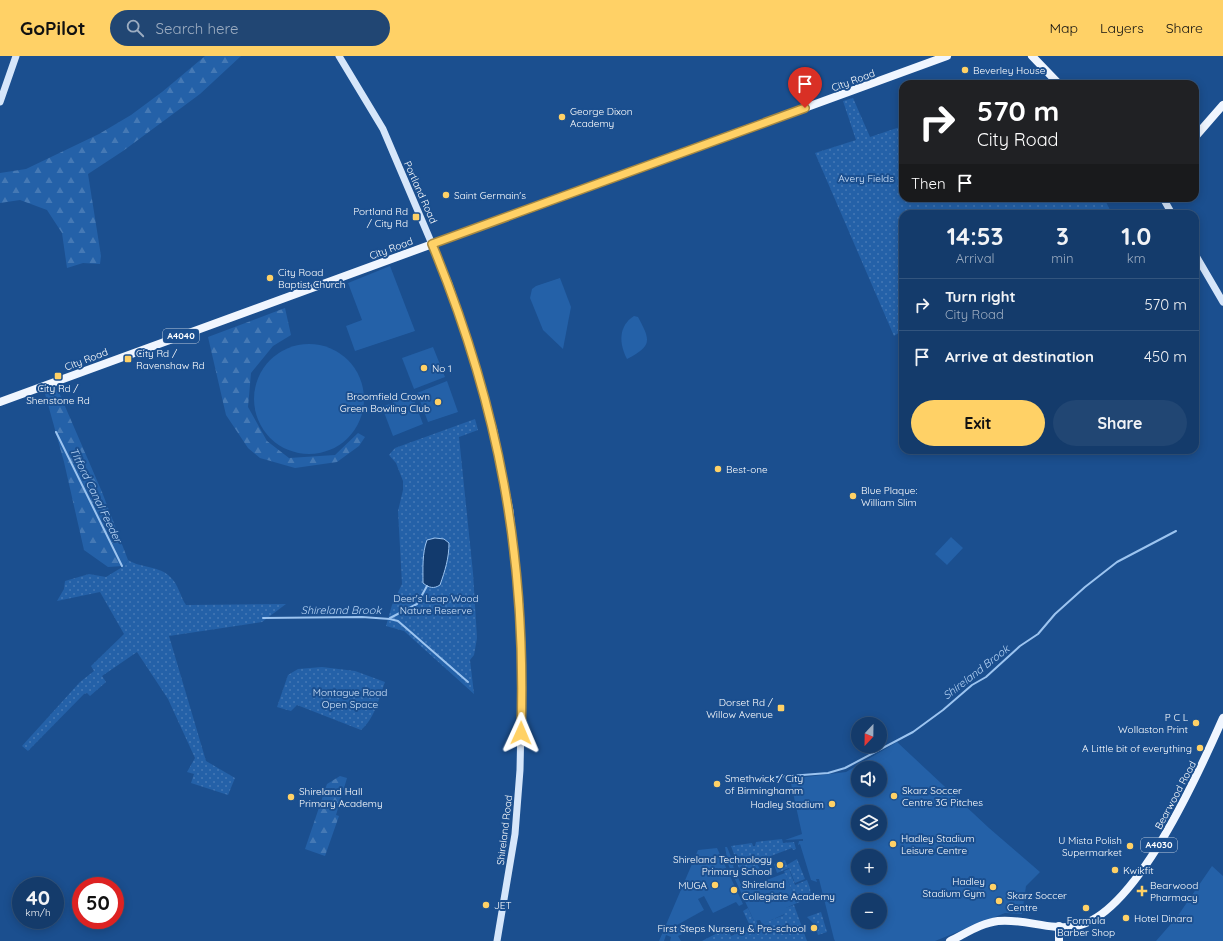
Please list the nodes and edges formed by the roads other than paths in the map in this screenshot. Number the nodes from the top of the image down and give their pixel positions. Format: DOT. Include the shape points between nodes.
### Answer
graph roads {
  1 [pos="16,56"];
  2 [pos="339,56"];
  3 [pos="947,56"];
  4 [pos="1032,56"];
  5 [pos="1055,80"];
  6 [pos="0,102"];
  7 [pos="1223,105"];
  8 [pos="1199,132"];
  9 [pos="432,244"];
  10 [pos="1199,261"];
  11 [pos="1223,302"];
  12 [pos="0,402"];
  13 [pos="1223,718"];
  14 [pos="522,721"];
  15 [pos="1059,926"];
  16 [pos="498,941"];
  17 [pos="950,941"];
  18 [pos="1059,941"];
  1 -- 6 [label="main road"];
  2 -- 9 [label="main road, Portland Road" via="383,129"];
  3 -- 9 [label="main road, City Road / A4040"];
  4 -- 5 [label="main road"];
  7 -- 8 [label="main road"];
  9 -- 12 [label="main road, City Road / A4040"];
  9 -- 14 [label="main road, Portland Road" via="463,323 494,431 510,511 519,591"];
  10 -- 11 [label="main road"];
  13 -- 15 [label="main road, Bearwood Road / A4030" via="1191,790 1159,845 1137,876 1103,912"];
  14 -- 16 [label="main road, Shireland Road" via="516,834"];
  15 -- 17 [label="main road" via="996,921"];
  15 -- 18 [label="main road"];
}
